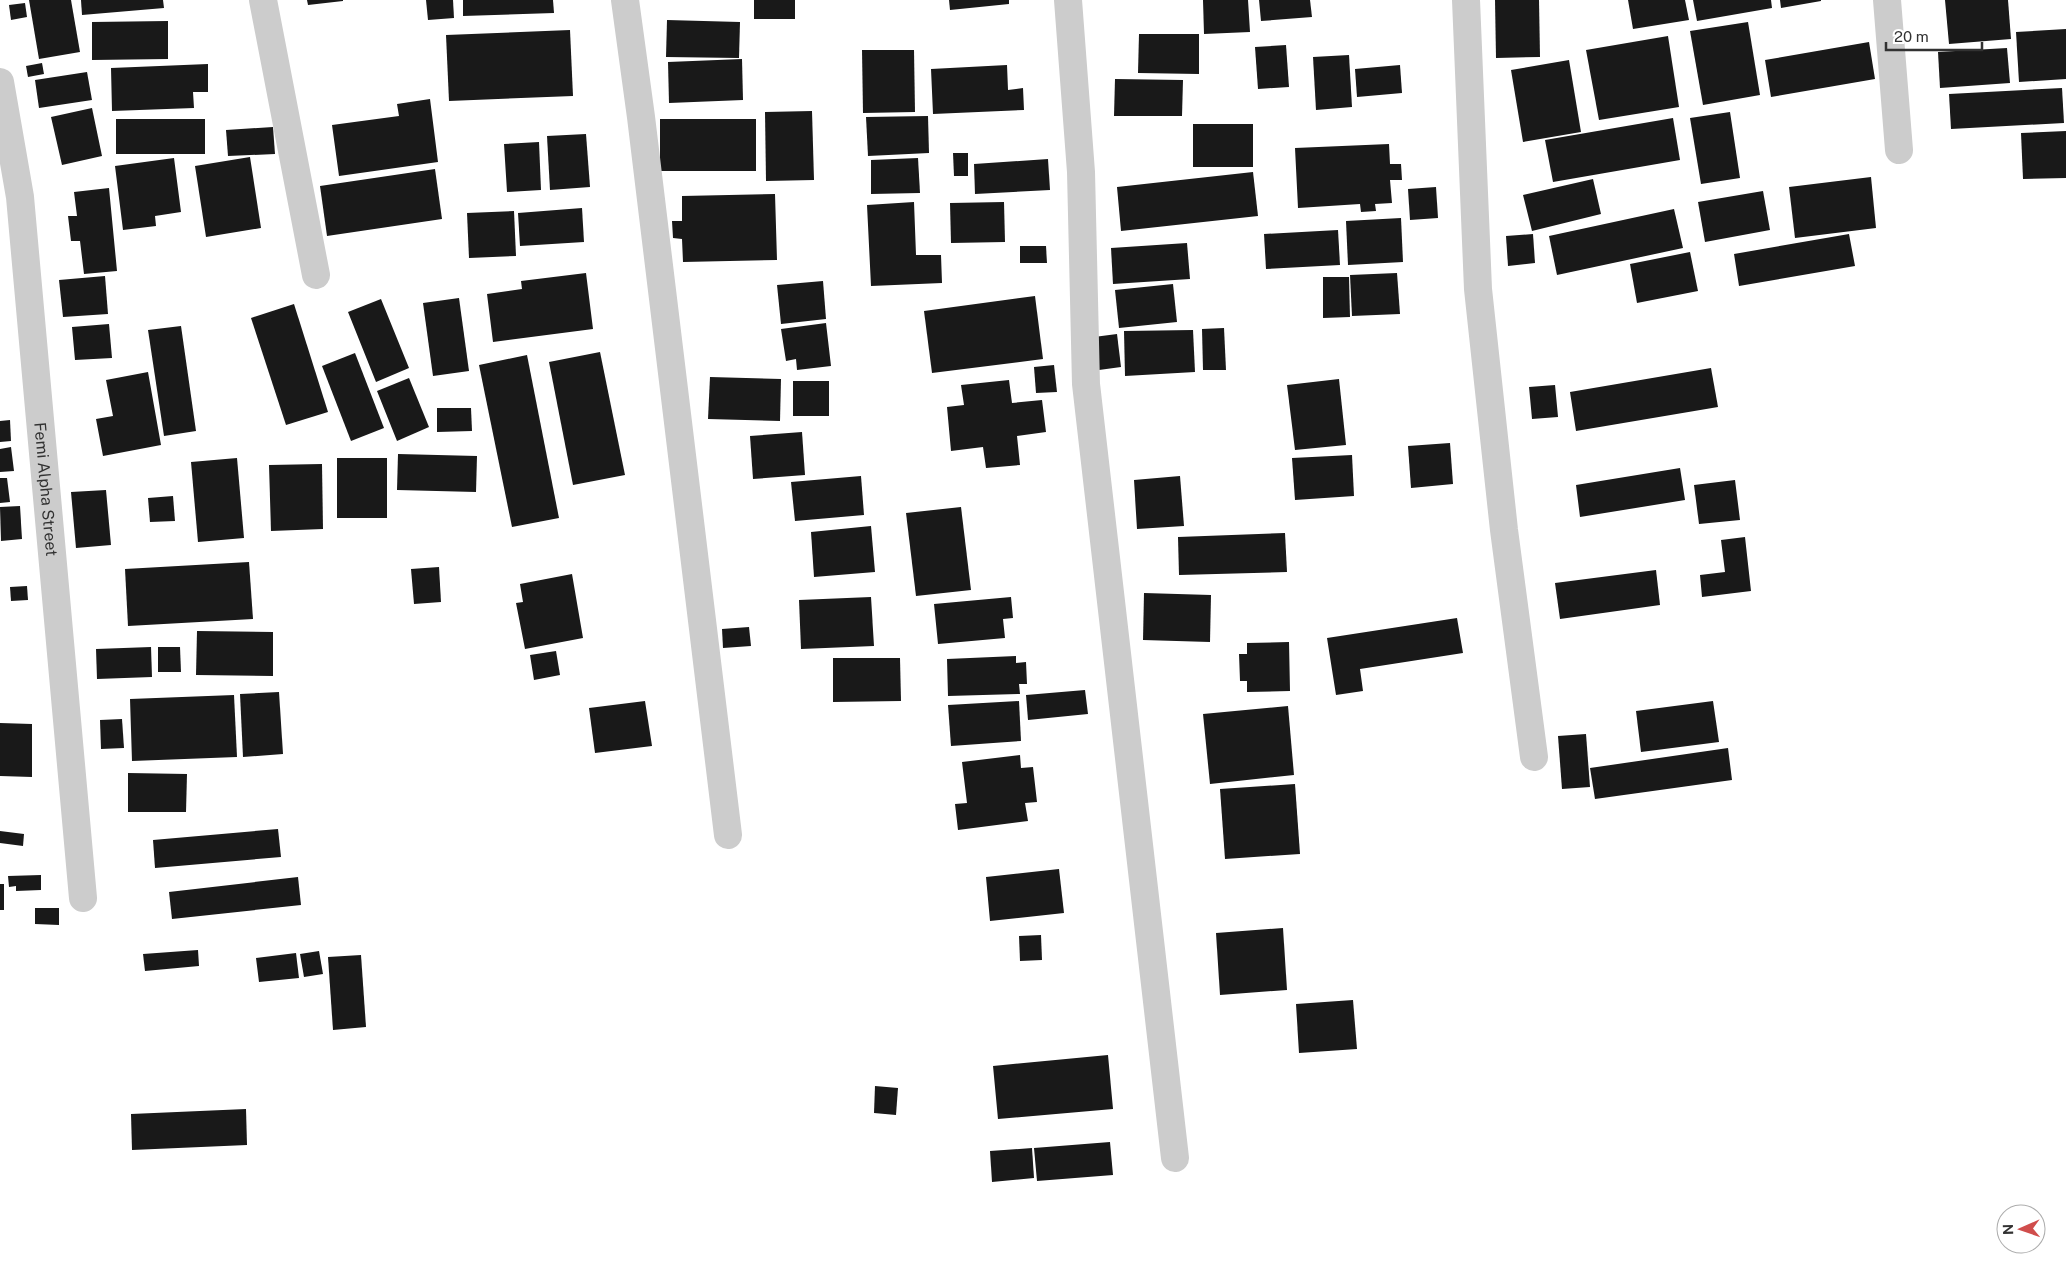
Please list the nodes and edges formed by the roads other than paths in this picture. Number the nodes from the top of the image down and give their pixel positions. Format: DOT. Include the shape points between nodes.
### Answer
graph roads {
  1 [pos="263,0"];
  2 [pos="624,0"];
  3 [pos="1068,0"];
  4 [pos="1466,0"];
  5 [pos="1887,0"];
  6 [pos="0,82"];
  7 [pos="1899,150"];
  8 [pos="316,275"];
  9 [pos="1534,757"];
  10 [pos="728,836"];
  11 [pos="83,898"];
  12 [pos="1175,1158"];
  1 -- 8 [label="street"];
  2 -- 10 [label="street"];
  3 -- 12 [label="street" via="1081,172 1086,384"];
  4 -- 9 [label="street" via="1478,288 1504,530"];
  5 -- 7 [label="street"];
  6 -- 11 [label="street, Femi Alpha Street" via="20,198"];
}
